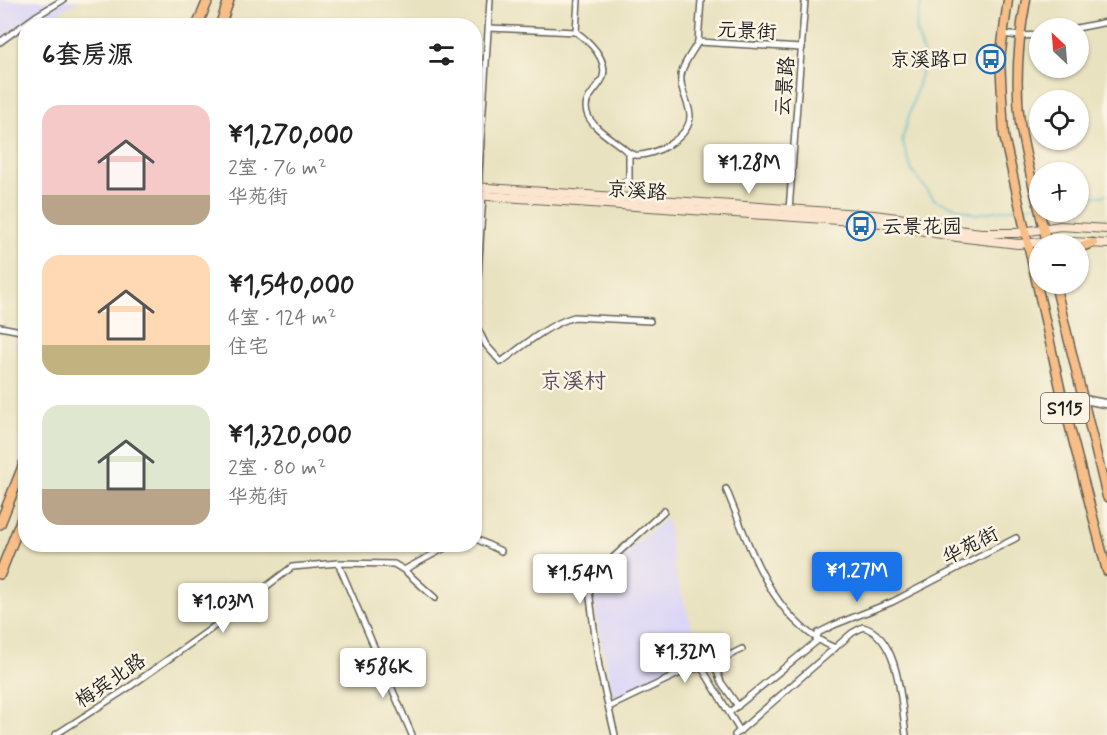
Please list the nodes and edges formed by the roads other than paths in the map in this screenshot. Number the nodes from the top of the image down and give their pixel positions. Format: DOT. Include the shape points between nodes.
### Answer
graph roads {
  1 [pos="63,0"];
  2 [pos="208,0"];
  3 [pos="229,0"];
  4 [pos="490,0"];
  5 [pos="578,0"];
  6 [pos="701,0"];
  7 [pos="806,0"];
  8 [pos="1008,0"];
  9 [pos="1026,0"];
  10 [pos="33,18"];
  11 [pos="200,18"];
  12 [pos="223,18"];
  13 [pos="1107,22"];
  14 [pos="1089,26"];
  15 [pos="489,28"];
  16 [pos="18,29"];
  17 [pos="576,32"];
  18 [pos="1002,34"];
  19 [pos="1020,36"];
  20 [pos="1029,36"];
  21 [pos="0,42"];
  22 [pos="698,42"];
  23 [pos="802,48"];
  24 [pos="482,109"];
  25 [pos="629,153"];
  26 [pos="1029,165"];
  27 [pos="482,190"];
  28 [pos="483,195"];
  29 [pos="613,198"];
  30 [pos="789,210"];
  31 [pos="482,211"];
  32 [pos="1042,222"];
  33 [pos="1043,228"];
  34 [pos="1107,229"];
  35 [pos="1025,231"];
  36 [pos="1045,234"];
  37 [pos="1089,243"];
  38 [pos="1093,243"];
  39 [pos="1028,244"];
  40 [pos="1089,244"];
  41 [pos="1107,244"];
  42 [pos="1057,294"];
  43 [pos="650,321"];
  44 [pos="0,327"];
  45 [pos="18,330"];
  46 [pos="482,337"];
  47 [pos="1082,399"];
  48 [pos="1107,404"];
  49 [pos="18,479"];
  50 [pos="726,489"];
  51 [pos="1107,497"];
  52 [pos="664,511"];
  53 [pos="0,524"];
  54 [pos="18,528"];
  55 [pos="1016,538"];
  56 [pos="482,542"];
  57 [pos="501,551"];
  58 [pos="438,552"];
  59 [pos="338,563"];
  60 [pos="405,570"];
  61 [pos="1107,572"];
  62 [pos="0,574"];
  63 [pos="435,598"];
  64 [pos="817,641"];
  65 [pos="836,648"];
  66 [pos="742,649"];
  67 [pos="738,706"];
  68 [pos="609,707"];
  69 [pos="730,712"];
  70 [pos="738,733"];
  71 [pos="55,735"];
  72 [pos="412,735"];
  73 [pos="615,735"];
  74 [pos="906,735"];
  1 -- 10 [label="street"];
  2 -- 11 [label="highway"];
  3 -- 12 [label="highway"];
  4 -- 15 [label="street"];
  5 -- 17 [label="street"];
  6 -- 22 [label="street, 元景街"];
  7 -- 23 [label="street, 云景路"];
  8 -- 18 [label="main road"];
  9 -- 19 [label="main road"];
  13 -- 14 [label="street"];
  15 -- 17 [label="street"];
  15 -- 24 [label="street"];
  16 -- 21 [label="street"];
  17 -- 25 [label="street" via="599,55 603,66 603,77 587,100 586,111 590,120"];
  18 -- 19 [label="street"];
  18 -- 35 [label="main road, S115" via="1002,120"];
  19 -- 20 [label="street"];
  19 -- 26 [label="main road" via="1018,95"];
  22 -- 23 [label="street, 元景街"];
  22 -- 25 [label="street" via="682,72 690,116 686,129 654,152"];
  23 -- 30 [label="street, 云景路"];
  25 -- 29 [label="street" via="629,179 616,187"];
  27 -- 29 [label="main road, 京溪路"];
  28 -- 31 [label="street"];
  28 -- 39 [label="main road, 京溪路" via="866,222"];
  29 -- 30 [label="main road, 京溪路"];
  30 -- 35 [label="main road, 京溪路" via="889,217 964,231"];
  32 -- 33 [label="main road"];
  33 -- 34 [label="main road, 京溪路"];
  33 -- 35 [label="main road, 京溪路"];
  33 -- 36 [label="main road"];
  35 -- 39 [label="main road, S115"];
  37 -- 38 [label="main road, 京溪路"];
  38 -- 40 [label="main road"];
  38 -- 41 [label="main road, 京溪路"];
  39 -- 61 [label="main road, S115"];
  42 -- 47 [label="main road, S115"];
  43 -- 46 [label="street" via="574,317 501,362"];
  44 -- 45 [label="street"];
  47 -- 48 [label="street"];
  47 -- 51 [label="main road, S115"];
  49 -- 53 [label="highway"];
  50 -- 64 [label="street" via="766,582 780,604"];
  52 -- 68 [label="street" via="590,582 596,650"];
  54 -- 62 [label="highway"];
  55 -- 64 [label="street, 华苑街" via="892,602 818,633"];
  56 -- 57 [label="street"];
  58 -- 60 [label="street"];
  59 -- 60 [label="street, 梅宾北路" via="394,564"];
  59 -- 71 [label="street, 梅宾北路" via="292,567 208,631"];
  59 -- 72 [label="street"];
  60 -- 63 [label="street"];
  64 -- 65 [label="street"];
  64 -- 67 [label="street, 华苑街"];
  65 -- 70 [label="street"];
  65 -- 74 [label="street" via="860,628 876,633 893,658"];
  66 -- 67 [label="street" via="714,663 721,682"];
  67 -- 69 [label="street, 华苑街"];
  68 -- 69 [label="street" via="689,669 702,668"];
  68 -- 73 [label="street"];
  69 -- 70 [label="street"];
}
